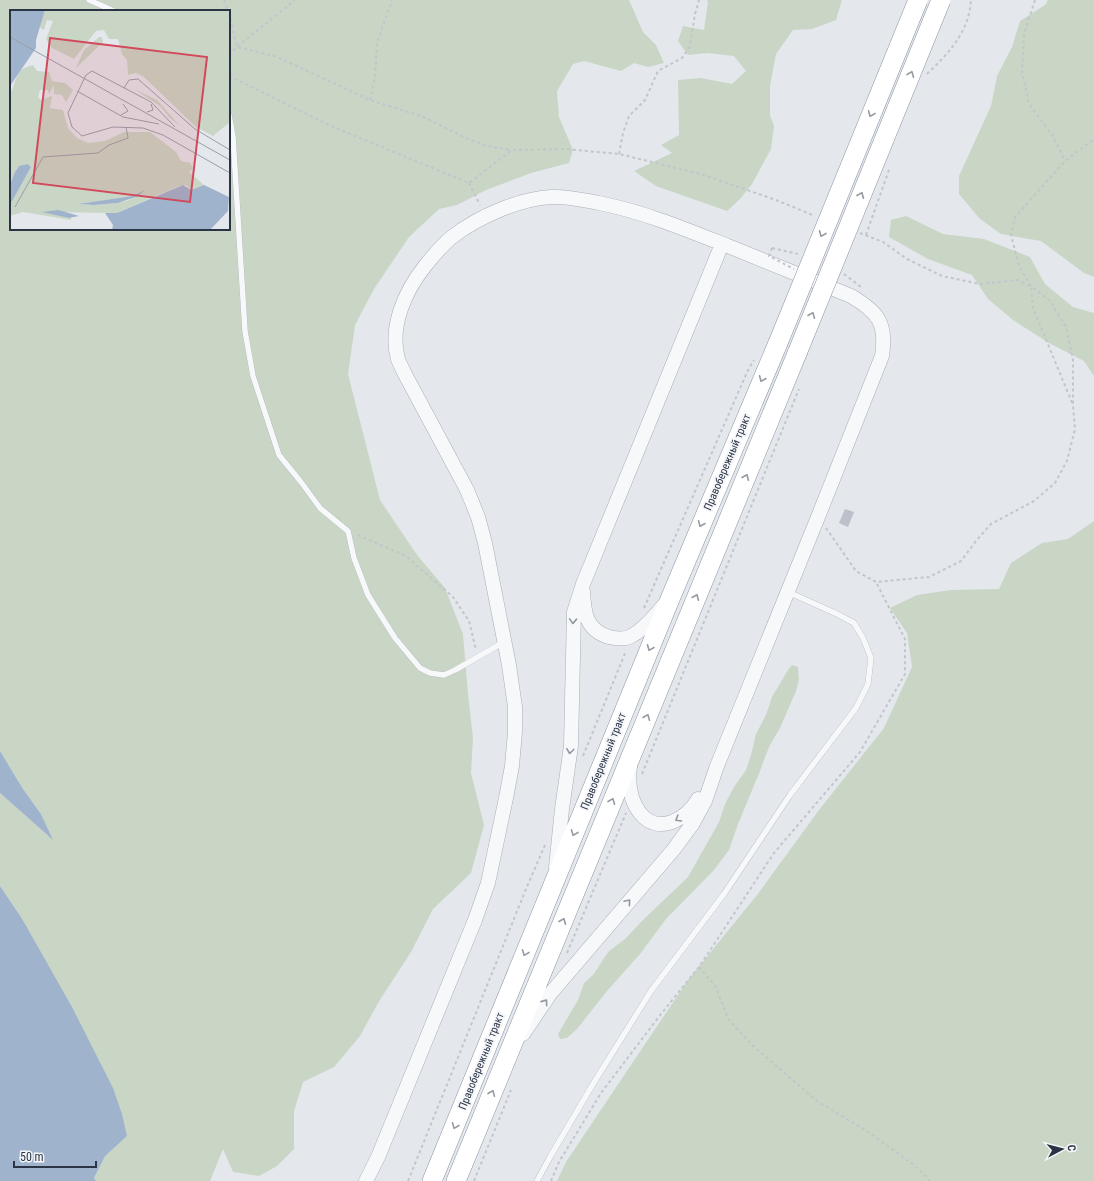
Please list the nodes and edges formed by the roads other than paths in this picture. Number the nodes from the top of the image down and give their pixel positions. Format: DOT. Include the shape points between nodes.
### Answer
graph roads {
  1 [pos="89,0"];
  2 [pos="918,0"];
  3 [pos="941,0"];
  4 [pos="112,10"];
  5 [pos="230,120"];
  6 [pos="722,244"];
  7 [pos="583,584"];
  8 [pos="787,592"];
  9 [pos="670,599"];
  10 [pos="504,642"];
  11 [pos="632,753"];
  12 [pos="717,766"];
  13 [pos="554,881"];
  14 [pos="502,1070"];
  15 [pos="366,1181"];
  16 [pos="432,1181"];
  17 [pos="456,1181"];
  18 [pos="537,1181"];
  1 -- 4 [label="lane"];
  2 -- 9 [label="highway, Правобережный тракт, one-way, bridge"];
  11 -- 3 [label="highway, Правобережный тракт, one-way, bridge"];
  5 -- 10 [label="lane" via="245,331 253,376 279,455 320,508 348,532 354,558 368,595 394,638 420,668 444,675"];
  6 -- 7 [label="street"];
  6 -- 8 [label="street" via="864,303 876,314 885,340 882,356"];
  6 -- 10 [label="street" via="668,222 616,206 553,196 532,199 486,216 451,238 428,262 409,289 397,325 398,358 478,516"];
  7 -- 9 [label="street" via="584,607 589,623 599,634 617,640 632,636 646,626"];
  7 -- 13 [label="street, one-way" via="574,612 571,746"];
  8 -- 12 [label="street"];
  8 -- 18 [label="lane" via="835,612 854,623 871,658 868,684 856,708 790,795 724,894 651,991"];
  9 -- 13 [label="highway, Правобережный тракт, one-way"];
  10 -- 15 [label="street" via="515,707 515,732 512,766 488,883 378,1157"];
  12 -- 11 [label="street, one-way" via="693,808 677,821 665,825 651,822 641,814 632,798 628,779"];
  14 -- 11 [label="highway, Правобережный тракт, one-way"];
  14 -- 12 [label="street, one-way" via="550,994 674,849 693,823"];
  13 -- 16 [label="highway, Правобережный тракт, one-way"];
  17 -- 14 [label="highway, Правобережный тракт, one-way"];
}
